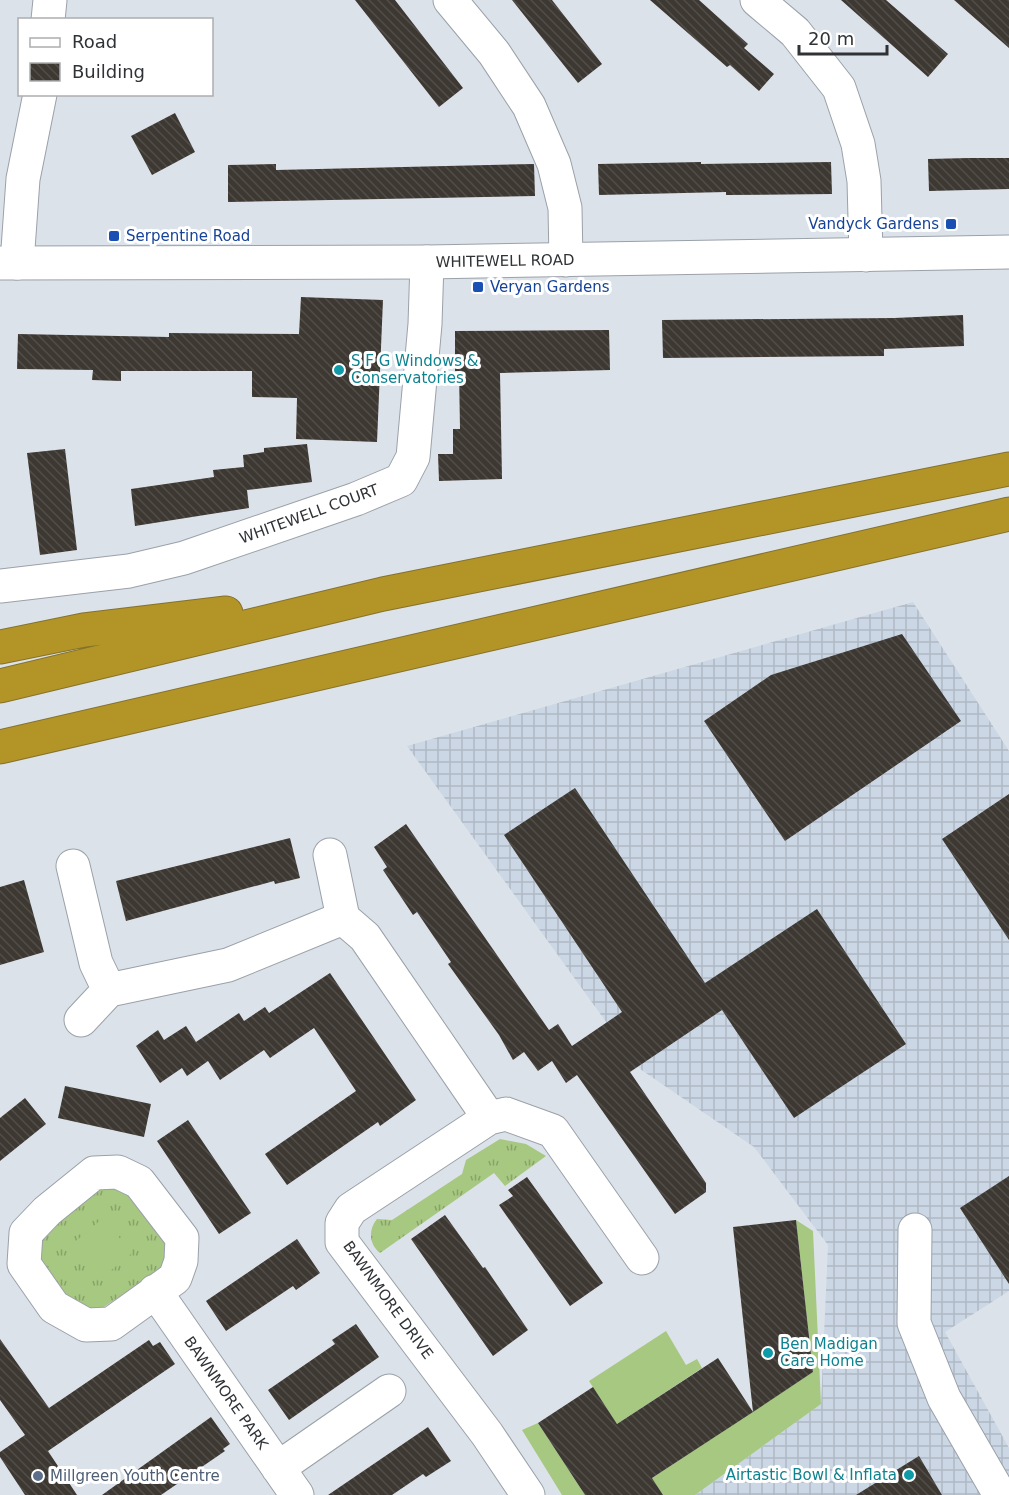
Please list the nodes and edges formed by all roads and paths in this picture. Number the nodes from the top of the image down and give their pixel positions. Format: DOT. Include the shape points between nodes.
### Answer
graph roads {
  1 [pos="50,0"];
  2 [pos="450,0"];
  3 [pos="757,0"];
  4 [pos="48,18"];
  5 [pos="40,96"];
  6 [pos="1009,252"];
  7 [pos="866,255"];
  8 [pos="566,260"];
  9 [pos="426,262"];
  10 [pos="8,263"];
  11 [pos="1009,469"];
  12 [pos="1009,514"];
  13 [pos="0,586"];
  14 [pos="383,594"];
  15 [pos="0,647"];
  16 [pos="0,686"];
  17 [pos="0,747"];
  18 [pos="330,855"];
  19 [pos="73,866"];
  20 [pos="343,918"];
  21 [pos="109,990"];
  22 [pos="81,1020"];
  23 [pos="489,1118"];
  24 [pos="915,1230"];
  25 [pos="642,1258"];
  26 [pos="154,1291"];
  27 [pos="389,1391"];
  28 [pos="286,1486"];
  29 [pos="528,1495"];
  30 [pos="1000,1495"];
  1 -- 4 [label="street"];
  2 -- 8 [label="street" via="494,53 529,106 555,164 565,208"];
  3 -- 7 [label="street" via="795,32 839,88 858,144 864,182"];
  5 -- 10 [label="street"];
  6 -- 7 [label="street, WHITEWELL ROAD"];
  7 -- 8 [label="street, WHITEWELL ROAD"];
  8 -- 9 [label="street, WHITEWELL ROAD"];
  9 -- 10 [label="street, WHITEWELL ROAD"];
  9 -- 13 [label="street, WHITEWELL COURT" via="425,324 413,457 401,480 184,558 129,571"];
  11 -- 14 [label="highway"];
  12 -- 17 [label="highway"];
  14 -- 15 [label="highway" via="84,630"];
  14 -- 16 [label="highway"];
  18 -- 20 [label="street"];
  19 -- 21 [label="street" via="96,963"];
  20 -- 21 [label="street" via="228,965"];
  20 -- 23 [label="street" via="365,937"];
  21 -- 22 [label="street"];
  23 -- 25 [label="street" via="506,1114 553,1131"];
  23 -- 29 [label="street, BAWNMORE DRIVE" via="351,1209 342,1223 342,1242 487,1434"];
  24 -- 30 [label="street" via="914,1323 944,1398"];
  26 -- 26 [label="street" via="111,1324 86,1325 54,1307 24,1264 26,1233 94,1173 118,1172 139,1182 182,1238 175,1278"];
  26 -- 28 [label="street, BAWNMORE PARK"];
  27 -- 28 [label="street"];
}
